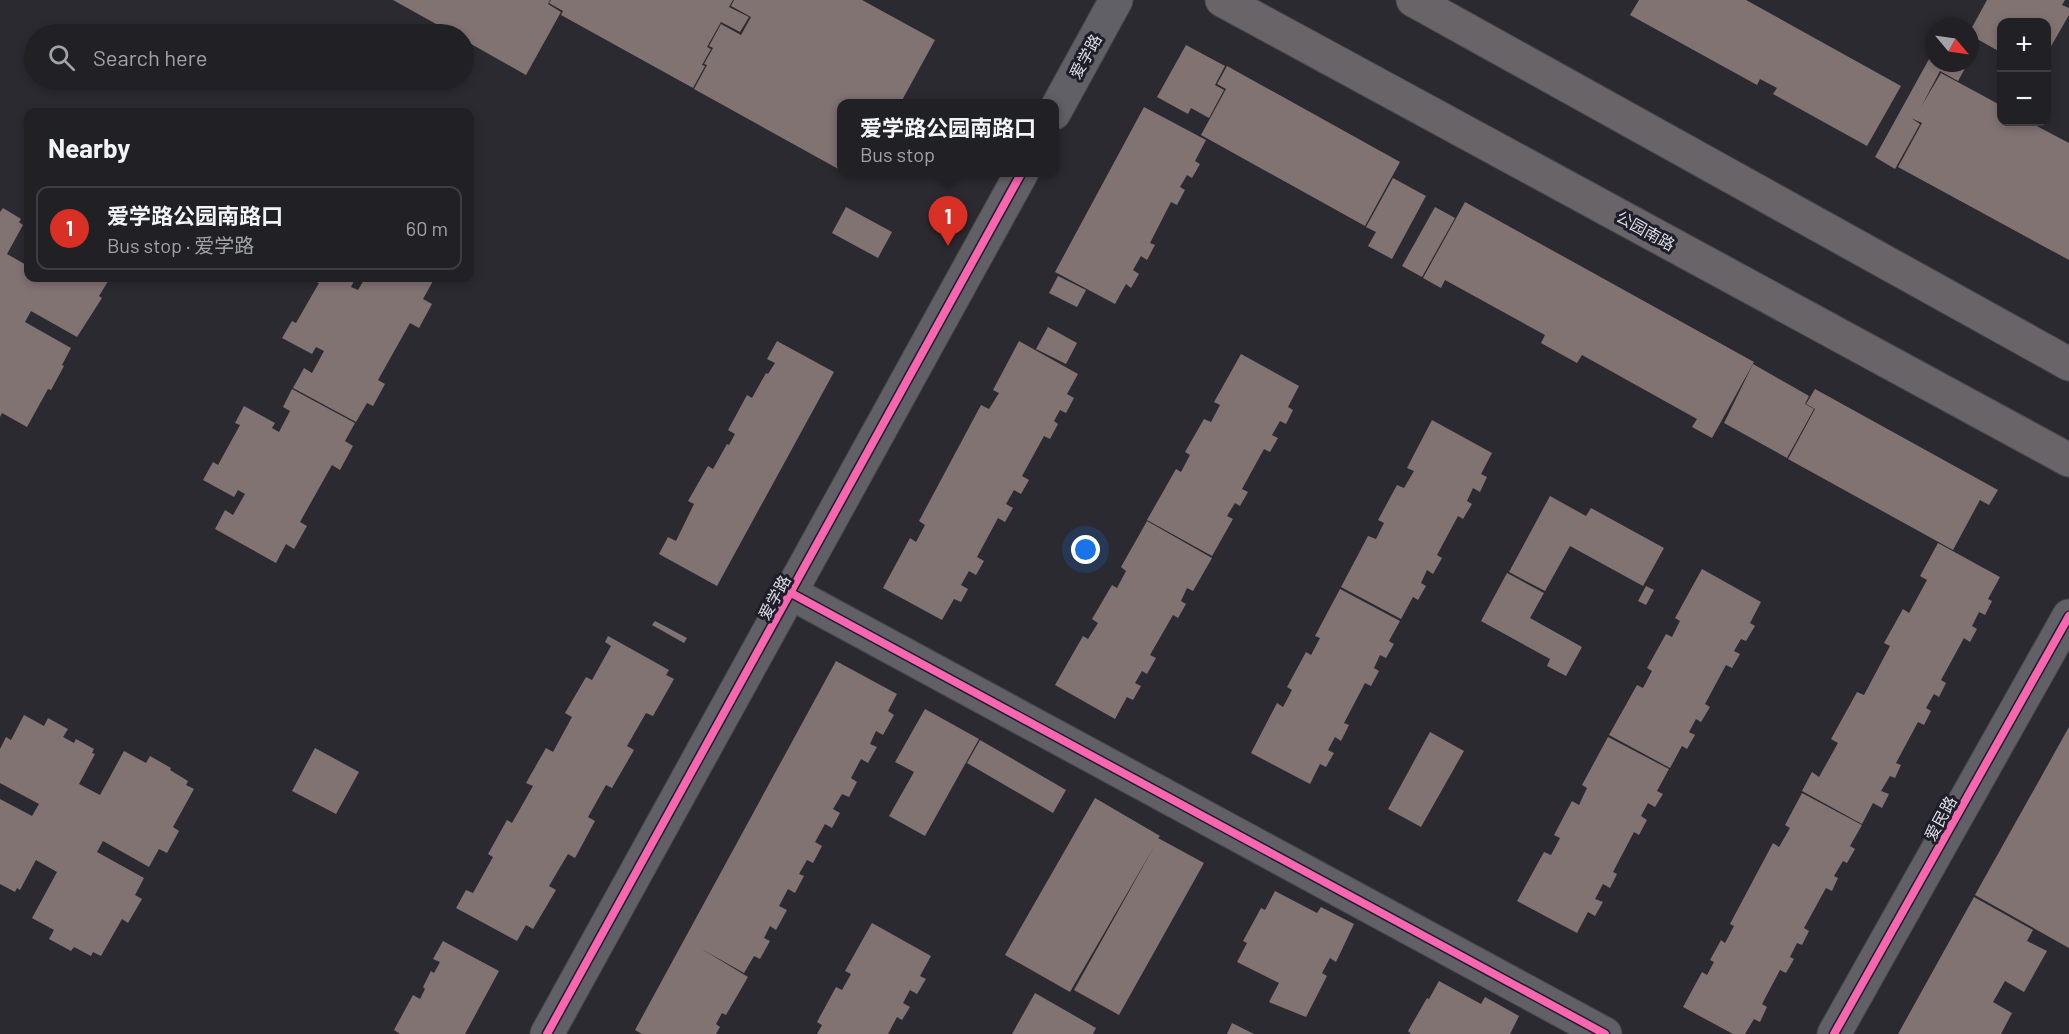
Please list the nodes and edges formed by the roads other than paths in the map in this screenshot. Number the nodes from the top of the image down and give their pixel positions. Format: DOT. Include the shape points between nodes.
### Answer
graph roads {
  1 [pos="1116,0"];
  2 [pos="1222,0"];
  3 [pos="1413,0"];
  4 [pos="1059,104"];
  5 [pos="1019,177"];
  6 [pos="2069,364"];
  7 [pos="2069,460"];
  8 [pos="791,593"];
  9 [pos="2069,616"];
  10 [pos="547,1034"];
  11 [pos="1605,1034"];
  12 [pos="1834,1034"];
  1 -- 4 [label="street, 爱学路"];
  2 -- 7 [label="main road, 公园南路"];
  3 -- 6 [label="main road"];
  5 -- 8 [label="street, 爱学路"];
  8 -- 10 [label="street, 爱学路"];
  8 -- 11 [label="street"];
  9 -- 12 [label="street, 爱民路"];
}
